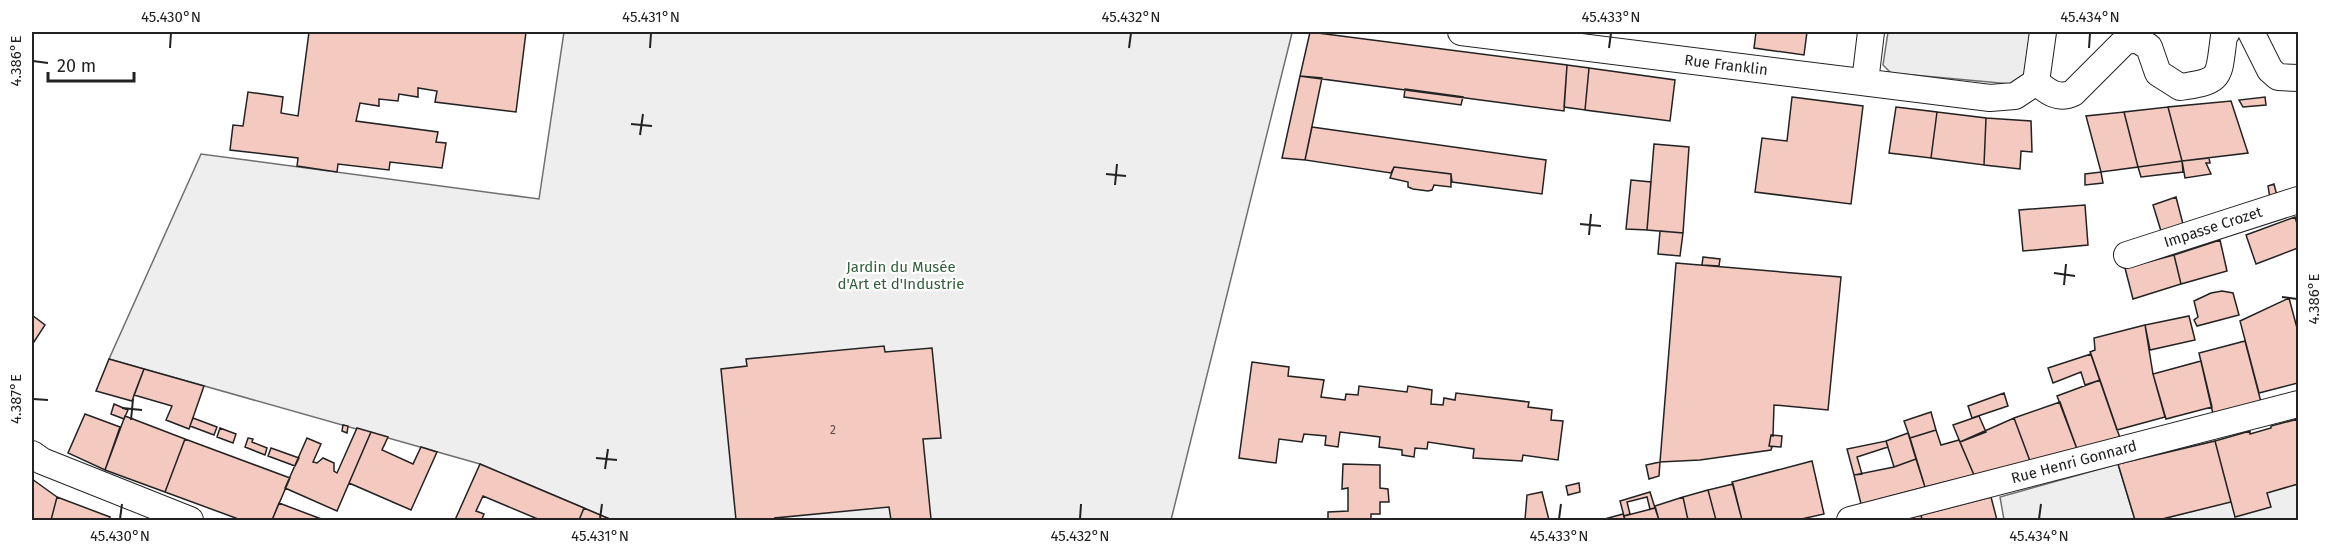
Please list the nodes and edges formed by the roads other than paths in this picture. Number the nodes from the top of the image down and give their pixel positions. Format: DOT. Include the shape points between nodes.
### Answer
graph roads {
  1 [pos="1461,32"];
  2 [pos="1871,32"];
  3 [pos="2043,32"];
  4 [pos="2227,32"];
  5 [pos="2252,32"];
  6 [pos="2298,78"];
  7 [pos="1865,82"];
  8 [pos="2036,82"];
  9 [pos="2298,200"];
  10 [pos="2127,255"];
  11 [pos="2298,404"];
  12 [pos="32,454"];
  13 [pos="190,520"];
  14 [pos="1850,520"];
  1 -- 7 [label="street, Rue Franklin"];
  2 -- 7 [label="street"];
  3 -- 8 [label="street"];
  4 -- 8 [label="street" via="2218,73 2208,83 2180,87 2158,73 2149,46 2136,39 2124,42 2066,97 2054,95"];
  5 -- 6 [label="street" via="2270,70 2278,77"];
  7 -- 8 [label="street, Rue Franklin" via="1990,98 2016,96"];
  9 -- 10 [label="street, Impasse Crozet"];
  11 -- 14 [label="street, Rue Henri Gonnard"];
  12 -- 13 [label="street"];
}
